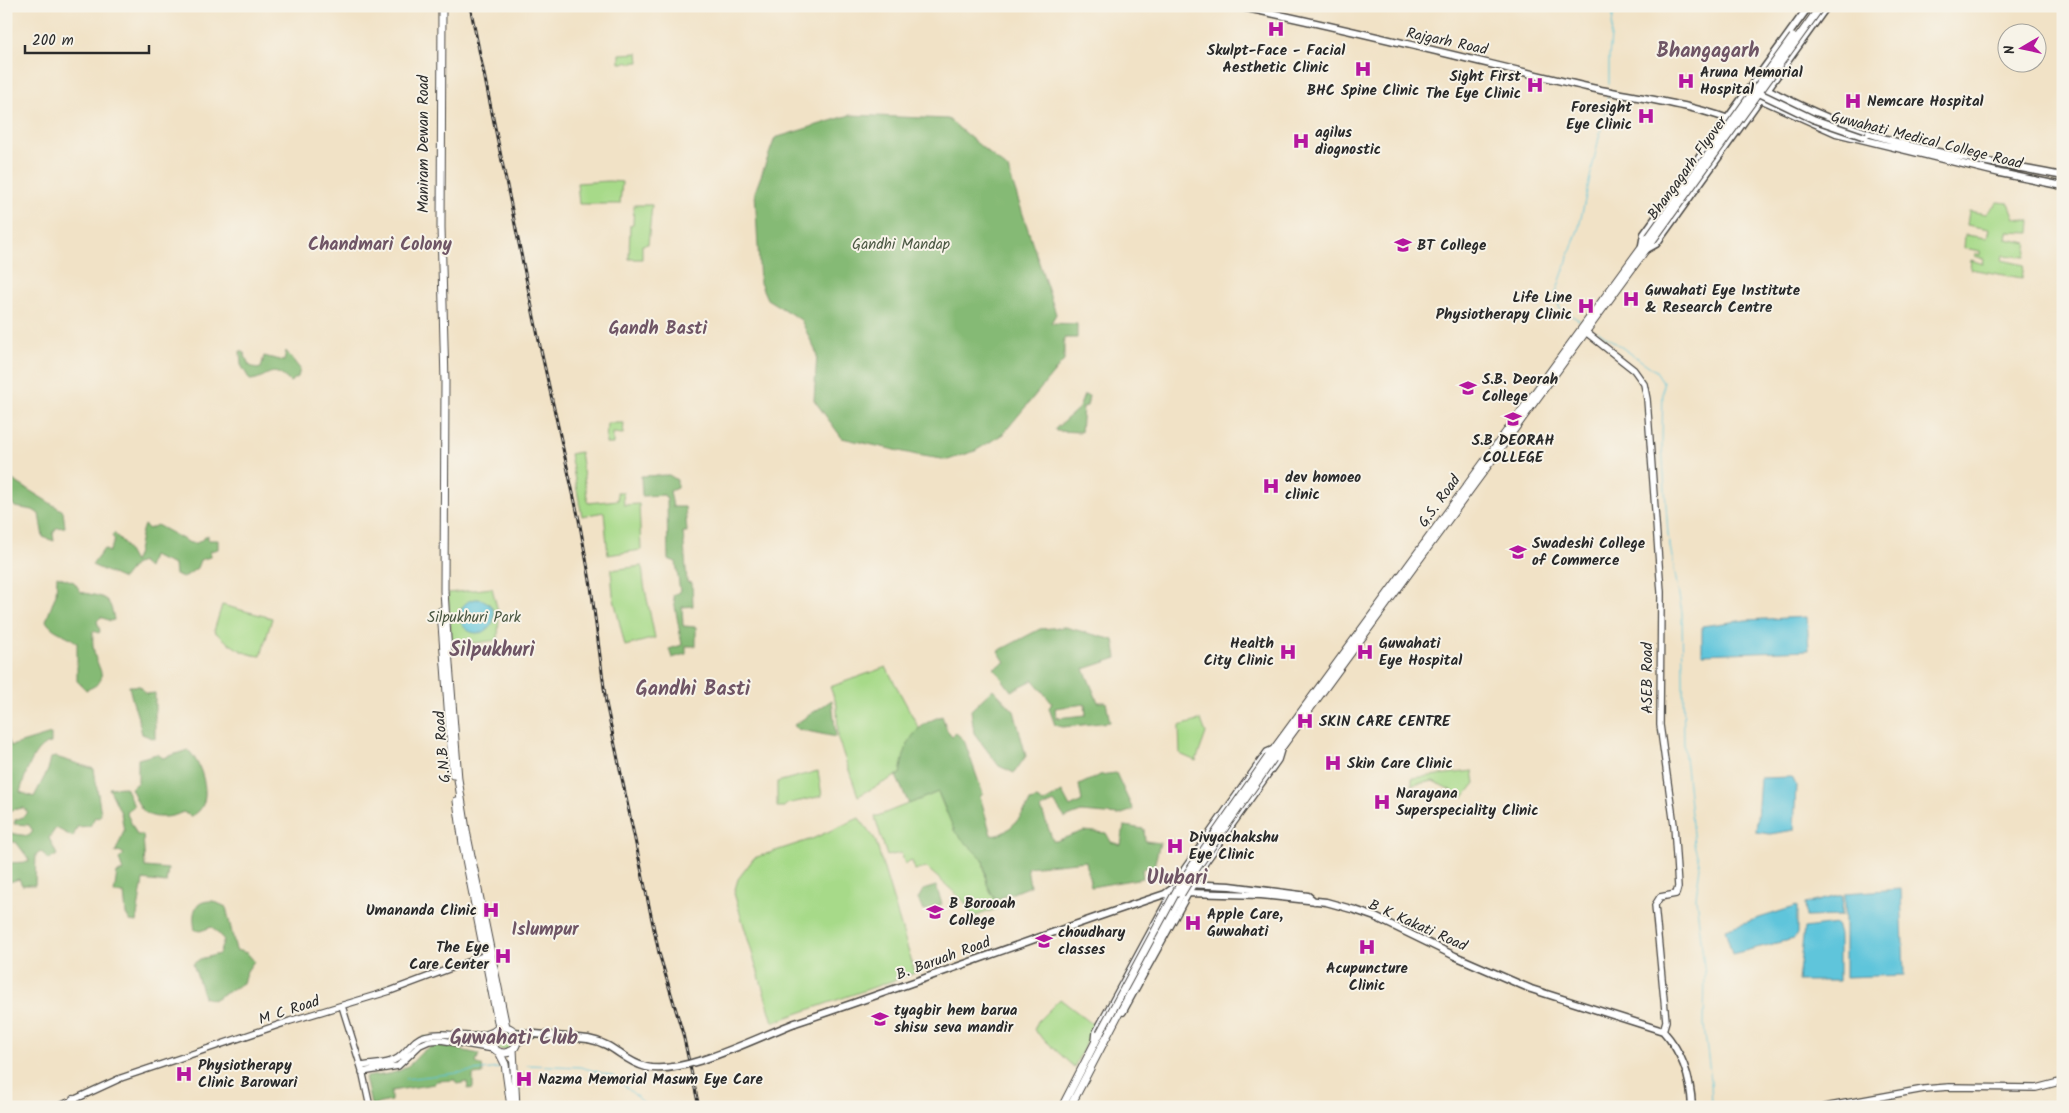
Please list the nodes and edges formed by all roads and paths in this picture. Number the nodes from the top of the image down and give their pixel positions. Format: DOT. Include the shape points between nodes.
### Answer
graph roads {
  1 [pos="438,6"];
  2 [pos="442,6"];
  3 [pos="1238,6"];
  4 [pos="1809,6"];
  5 [pos="1815,6"];
  6 [pos="1821,6"];
  7 [pos="1827,6"];
  8 [pos="1762,72"];
  9 [pos="1774,80"];
  10 [pos="1768,89"];
  11 [pos="1759,96"];
  12 [pos="1726,120"];
  13 [pos="1740,126"];
  14 [pos="1876,140"];
  15 [pos="2063,176"];
  16 [pos="2063,186"];
  17 [pos="1651,239"];
  18 [pos="1644,248"];
  19 [pos="1587,333"];
  20 [pos="441,461"];
  21 [pos="1278,748"];
  22 [pos="1213,827"];
  23 [pos="1225,835"];
  24 [pos="1207,836"];
  25 [pos="1219,843"];
  26 [pos="1193,884"];
  27 [pos="1175,887"];
  28 [pos="1187,894"];
  29 [pos="1167,895"];
  30 [pos="1314,901"];
  31 [pos="486,955"];
  32 [pos="342,1006"];
  33 [pos="500,1029"];
  34 [pos="1663,1031"];
  35 [pos="514,1032"];
  36 [pos="534,1034"];
  37 [pos="1098,1044"];
  38 [pos="515,1046"];
  39 [pos="497,1051"];
  40 [pos="361,1069"];
  41 [pos="2063,1081"];
  42 [pos="74,1099"];
  43 [pos="58,1107"];
  44 [pos="78,1107"];
  45 [pos="370,1107"];
  46 [pos="511,1107"];
  47 [pos="516,1107"];
  48 [pos="1062,1107"];
  49 [pos="1070,1107"];
  50 [pos="1692,1107"];
  51 [pos="1824,1107"];
  1 -- 20 [label="main road, Maniram Dewan Road"];
  2 -- 20 [label="main road, Maniram Dewan Road" via="441,226 445,382"];
  3 -- 12 [label="main road, Rajgarh Road"];
  4 -- 8 [label="main road"];
  5 -- 17 [label="main road, Bhangagarh Flyover, bridge"];
  6 -- 11 [label="main road, Bhangagarh Flyover, bridge"];
  7 -- 9 [label="main road"];
  8 -- 9 [label="main road"];
  8 -- 12 [label="main road"];
  9 -- 10 [label="main road"];
  10 -- 11 [label="main road"];
  10 -- 14 [label="main road, Guwahati Medical College Road"];
  11 -- 13 [label="main road"];
  11 -- 14 [label="main road, bridge" via="1813,119"];
  11 -- 14 [label="main road, Guwahati Medical College Road" via="1836,133"];
  11 -- 17 [label="main road, Bhangagarh Flyover, bridge"];
  12 -- 13 [label="main road, Rajgarh Road"];
  12 -- 18 [label="main road" via="1644,234"];
  13 -- 18 [label="main road" via="1656,244"];
  14 -- 15 [label="main road, Guwahati Medical College Road"];
  14 -- 16 [label="main road, Guwahati Medical College Road"];
  17 -- 18 [label="main road, Bhangagarh Flyover"];
  18 -- 19 [label="main road, G.S. Road"];
  18 -- 21 [label="main road, G.S. Road"];
  19 -- 21 [label="main road, G.S. Road"];
  19 -- 34 [label="street, ASEB Road" via="1634,370 1644,384 1647,399 1660,592 1660,725 1674,825 1678,887 1676,894 1660,897 1655,905 1666,1021"];
  20 -- 31 [label="main road, G.N.B Road" via="441,636 451,756 463,844"];
  20 -- 33 [label="main road, G.N.B Road" via="444,591 458,779"];
  21 -- 22 [label="street" via="1267,752"];
  21 -- 23 [label="street" via="1278,760"];
  21 -- 37 [label="main road, bridge" via="1186,874"];
  22 -- 23 [label="street"];
  22 -- 24 [label="street"];
  23 -- 25 [label="street"];
  24 -- 25 [label="street"];
  24 -- 27 [label="street"];
  25 -- 26 [label="street"];
  26 -- 27 [label="main road"];
  26 -- 28 [label="street"];
  26 -- 30 [label="main road" via="1262,889 1308,896"];
  27 -- 29 [label="main road, B. Baruah Road"];
  28 -- 29 [label="main road, B K Kakati Road"];
  28 -- 30 [label="main road, B K Kakati Road" via="1261,895"];
  28 -- 37 [label="street" via="1110,1036"];
  29 -- 36 [label="main road, B. Baruah Road, bridge" via="795,1023 717,1055 667,1068 645,1067 608,1044 575,1037"];
  29 -- 37 [label="street" via="1096,1032"];
  30 -- 34 [label="main road, B K Kakati Road" via="1375,917 1531,989"];
  31 -- 32 [label="street, M C Road"];
  31 -- 33 [label="main road, G.N.B Road"];
  32 -- 40 [label="street"];
  32 -- 42 [label="street, M C Road" via="290,1021"];
  33 -- 35 [label="main road"];
  33 -- 39 [label="main road" via="491,1042"];
  33 -- 40 [label="street" via="477,1038 447,1034 425,1036 393,1061"];
  34 -- 50 [label="main road" via="1676,1048 1686,1070 1692,1090"];
  35 -- 36 [label="main road"];
  35 -- 38 [label="main road"];
  36 -- 38 [label="main road"];
  37 -- 48 [label="main road"];
  37 -- 49 [label="main road"];
  38 -- 39 [label="main road" via="507,1053"];
  38 -- 47 [label="main road"];
  39 -- 40 [label="street" via="441,1040 429,1041 420,1045 398,1066"];
  39 -- 46 [label="main road" via="505,1064"];
  40 -- 45 [label="street"];
  41 -- 51 [label="street" via="2036,1088 1949,1087"];
  42 -- 43 [label="street"];
  42 -- 44 [label="street"];
}
